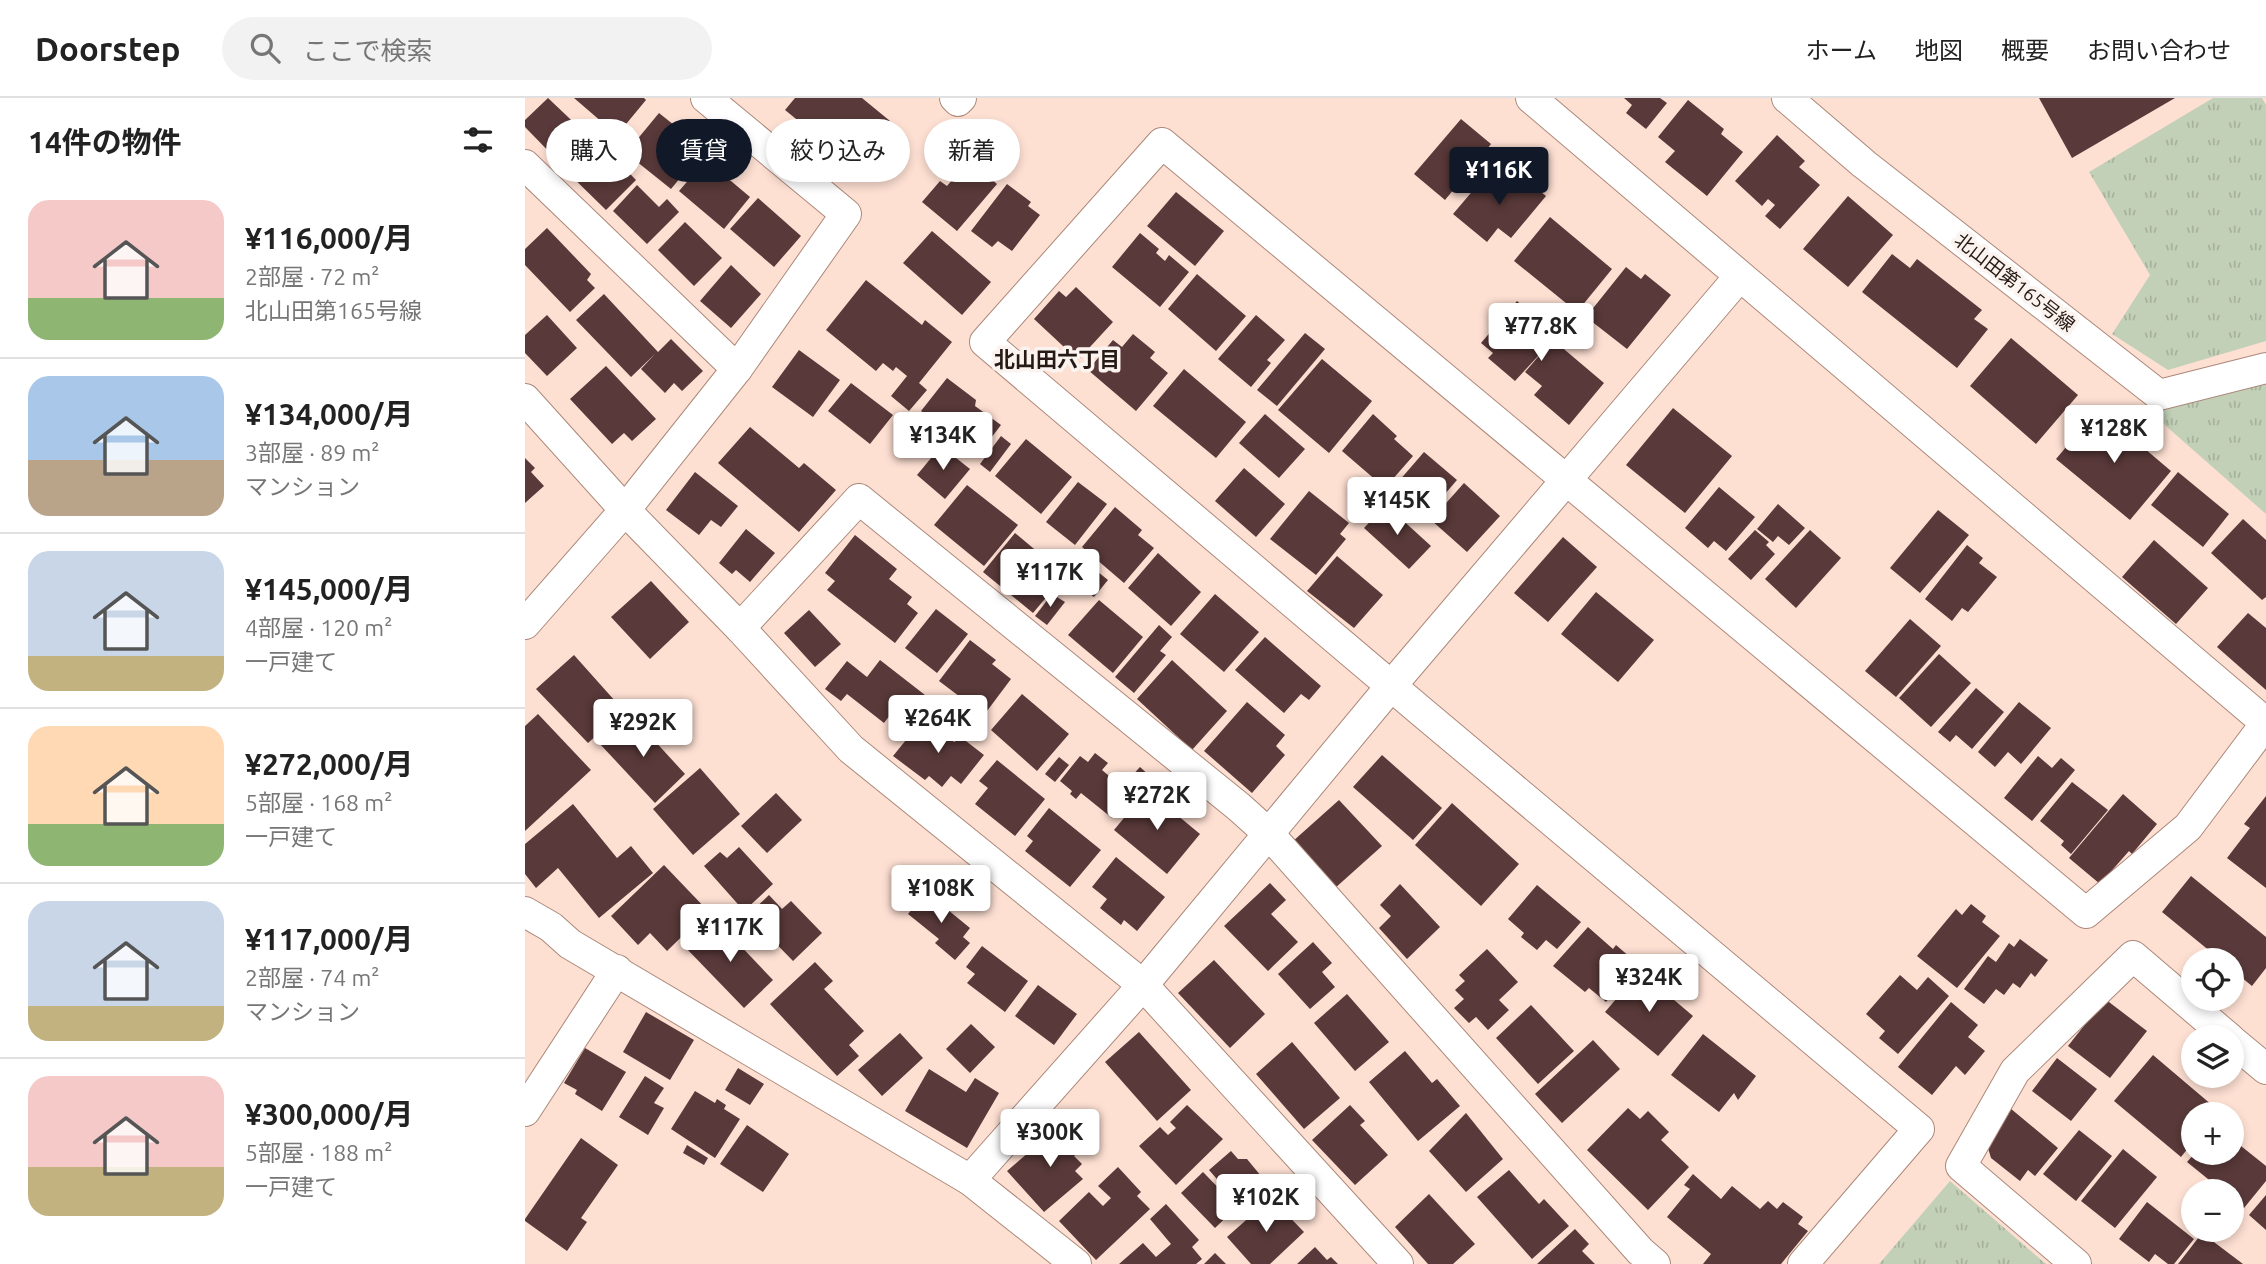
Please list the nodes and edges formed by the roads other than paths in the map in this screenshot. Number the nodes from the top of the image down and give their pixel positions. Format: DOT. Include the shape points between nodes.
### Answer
graph roads {
  1 [pos="706,98"];
  2 [pos="955,98"];
  3 [pos="961,98"];
  4 [pos="1531,98"];
  5 [pos="1787,98"];
  6 [pos="525,165"];
  7 [pos="1739,277"];
  8 [pos="2266,368"];
  9 [pos="737,369"];
  10 [pos="525,399"];
  11 [pos="1566,478"];
  12 [pos="625,510"];
  13 [pos="525,624"];
  14 [pos="740,628"];
  15 [pos="1391,686"];
  16 [pos="1268,833"];
  17 [pos="525,912"];
  18 [pos="617,970"];
  19 [pos="1143,985"];
  20 [pos="2214,1025"];
  21 [pos="2244,1051"];
  22 [pos="2266,1069"];
  23 [pos="525,1111"];
  24 [pos="970,1180"];
  25 [pos="1642,1260"];
  26 [pos="1076,1264"];
  27 [pos="1398,1264"];
  28 [pos="1803,1264"];
  29 [pos="2076,1264"];
  1 -- 9 [label="street" via="846,214"];
  2 -- 3 [label="street"];
  4 -- 7 [label="street"];
  5 -- 8 [label="street, 北山田第165号線" via="1864,164 2159,395"];
  6 -- 9 [label="street"];
  7 -- 11 [label="street"];
  7 -- 11 [label="street" via="2266,723 2188,827 2086,913"];
  9 -- 12 [label="street"];
  10 -- 12 [label="street"];
  11 -- 15 [label="street"];
  11 -- 15 [label="street" via="1161,143 985,342"];
  12 -- 13 [label="street"];
  12 -- 14 [label="street"];
  14 -- 16 [label="street" via="859,499"];
  14 -- 19 [label="street" via="851,749"];
  15 -- 16 [label="street"];
  15 -- 28 [label="street" via="1919,1129"];
  16 -- 19 [label="street"];
  16 -- 25 [label="street"];
  17 -- 18 [label="street"];
  18 -- 23 [label="street"];
  18 -- 24 [label="street"];
  19 -- 24 [label="street"];
  19 -- 27 [label="street"];
  20 -- 29 [label="street" via="2133,956 2015,1071 1961,1167"];
  21 -- 22 [label="street"];
  24 -- 26 [label="street"];
}
